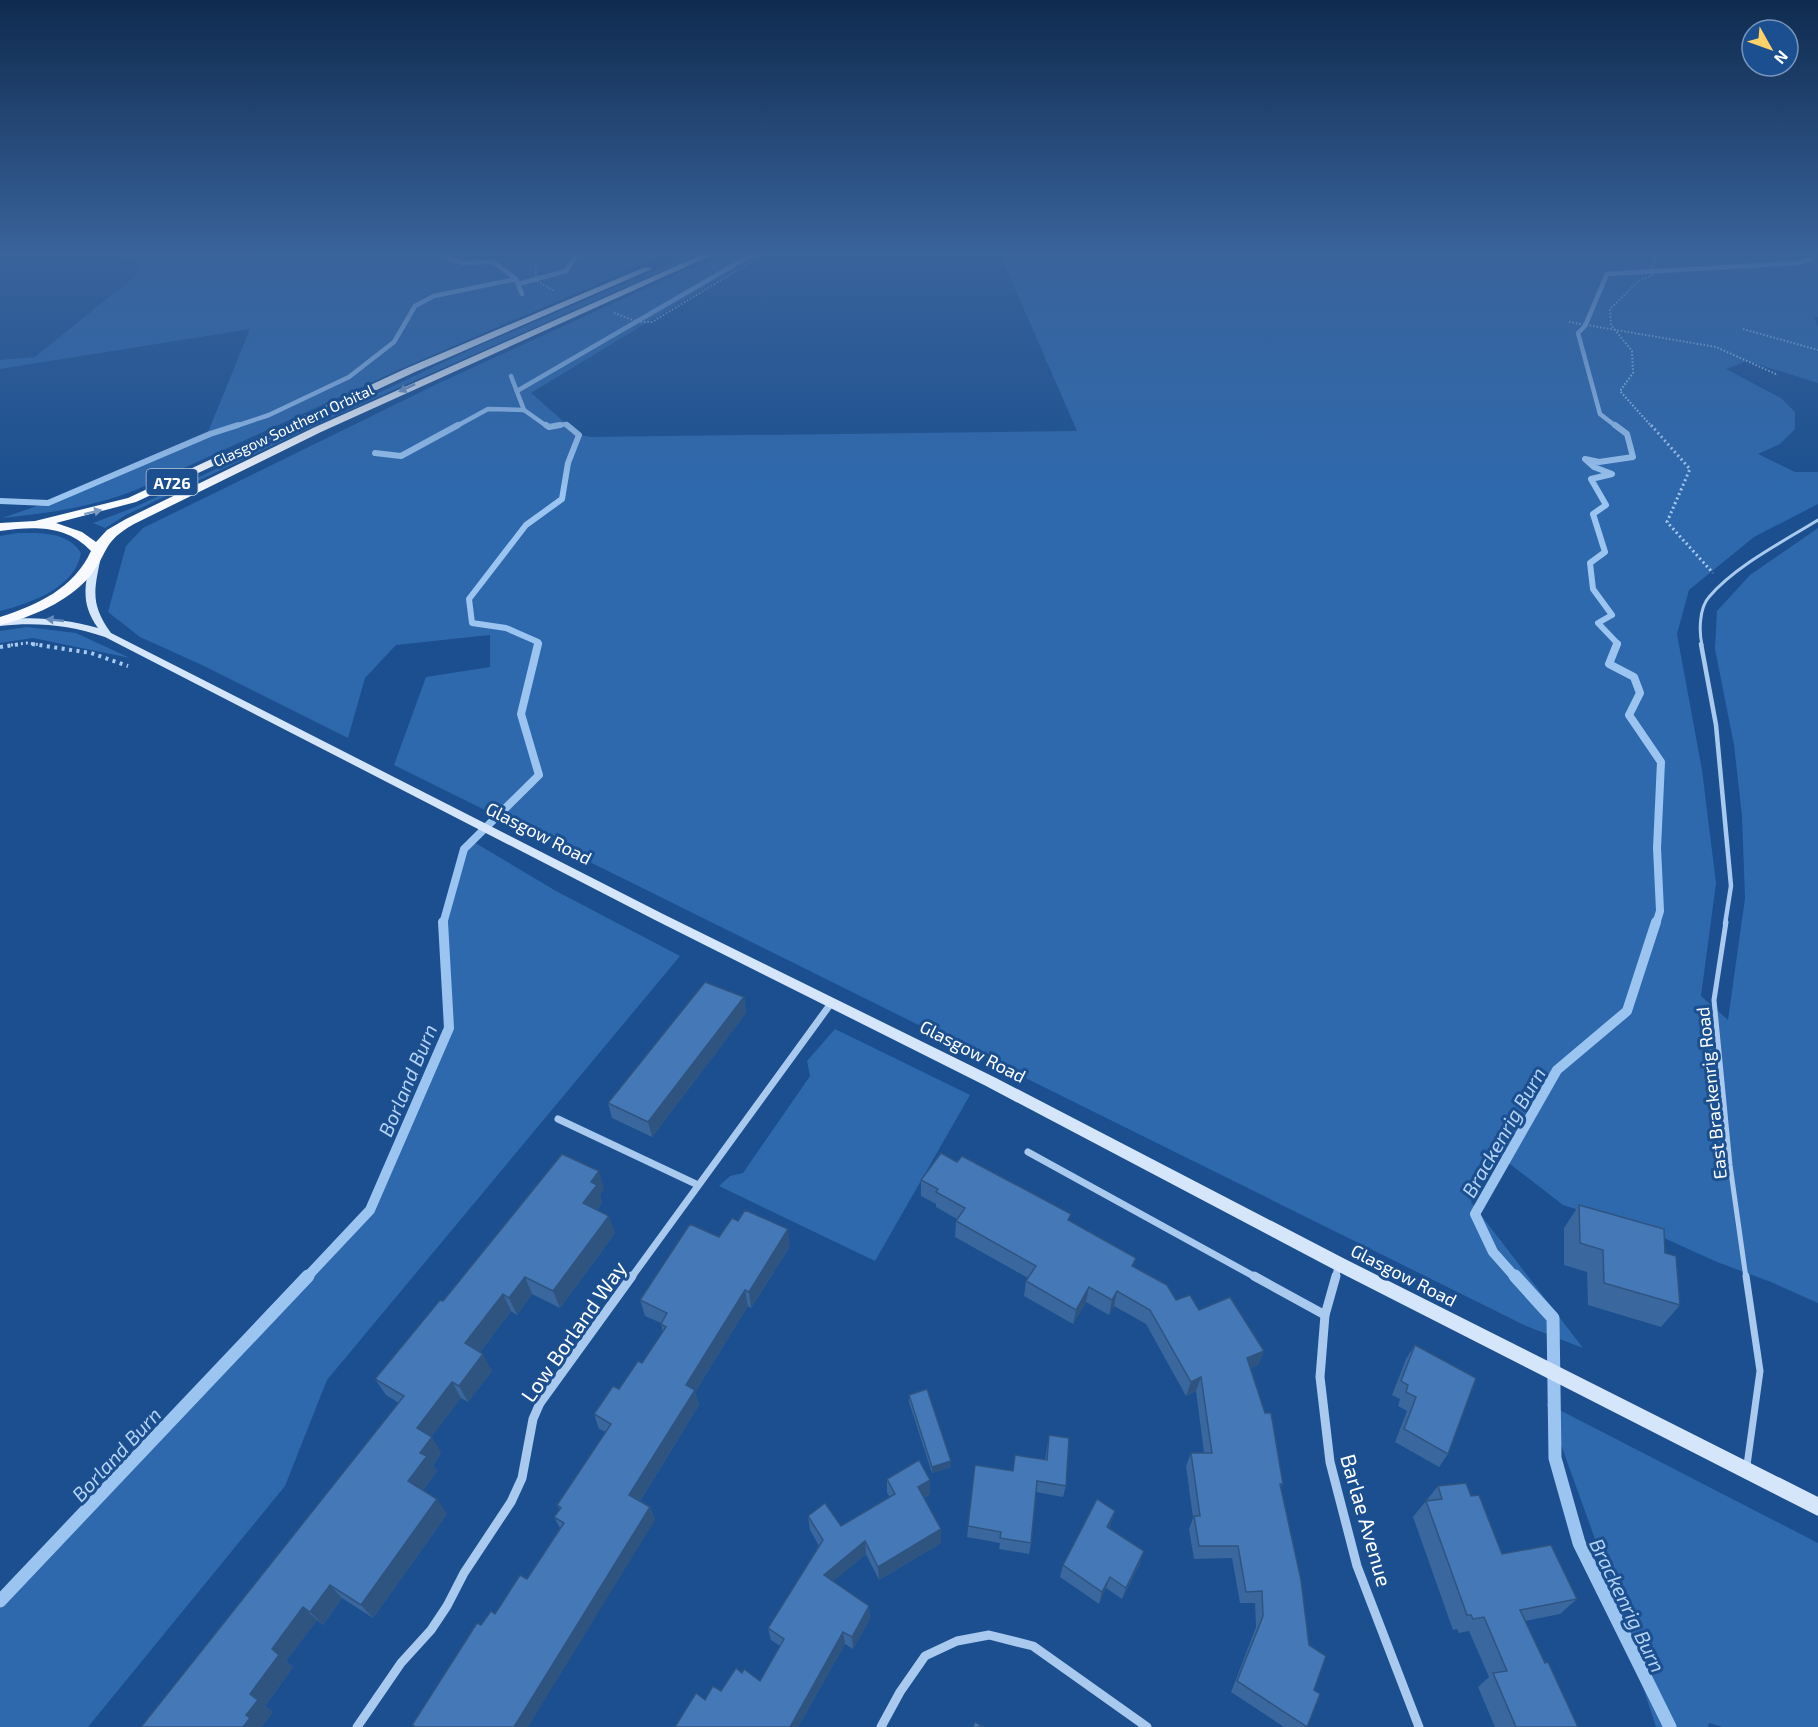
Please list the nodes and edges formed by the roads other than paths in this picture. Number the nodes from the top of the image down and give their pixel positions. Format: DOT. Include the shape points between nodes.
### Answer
graph roads {
  1 [pos="493,335"];
  2 [pos="530,335"];
  3 [pos="1818,520"];
  4 [pos="36,524"];
  5 [pos="0,527"];
  6 [pos="97,554"];
  7 [pos="0,622"];
  8 [pos="108,635"];
  9 [pos="833,1002"];
  10 [pos="558,1119"];
  11 [pos="1028,1152"];
  12 [pos="698,1185"];
  13 [pos="1339,1264"];
  14 [pos="1325,1315"];
  15 [pos="1747,1471"];
  16 [pos="1818,1507"];
  17 [pos="357,1727"];
  18 [pos="881,1727"];
  19 [pos="1147,1727"];
  20 [pos="1419,1727"];
  4 -- 1 [label="highway, Glasgow Southern Orbital / A726, one-way" via="132,500"];
  2 -- 6 [label="highway, Glasgow Southern Orbital / A726, one-way" via="317,430 127,523 107,538"];
  3 -- 15 [label="lane, East Brackenrig Road" via="1747,564 1707,598 1699,630 1716,725 1731,886 1714,999 1730,1165 1760,1371"];
  4 -- 5 [label="highway, A726"];
  4 -- 6 [label="highway, A726" via="74,532 90,541"];
  6 -- 7 [label="highway, A726" via="84,575 61,594"];
  6 -- 8 [label="main road, Glasgow Road" via="90,606 93,617"];
  8 -- 7 [label="main road, Glasgow Road, one-way" via="58,620"];
  8 -- 9 [label="main road, Glasgow Road"];
  9 -- 12 [label="street, Low Borland Way"];
  9 -- 13 [label="main road, Glasgow Road"];
  10 -- 12 [label="street"];
  11 -- 14 [label="street"];
  12 -- 17 [label="street, Low Borland Way" via="540,1403 533,1419 522,1478 511,1502 436,1622"];
  13 -- 14 [label="street, Barlae Avenue"];
  13 -- 15 [label="main road, Glasgow Road"];
  14 -- 20 [label="street, Barlae Avenue" via="1320,1377 1330,1462 1357,1566"];
  15 -- 16 [label="main road, Glasgow Road"];
  18 -- 19 [label="street" via="925,1656 957,1641 989,1635 1033,1646"];
}
